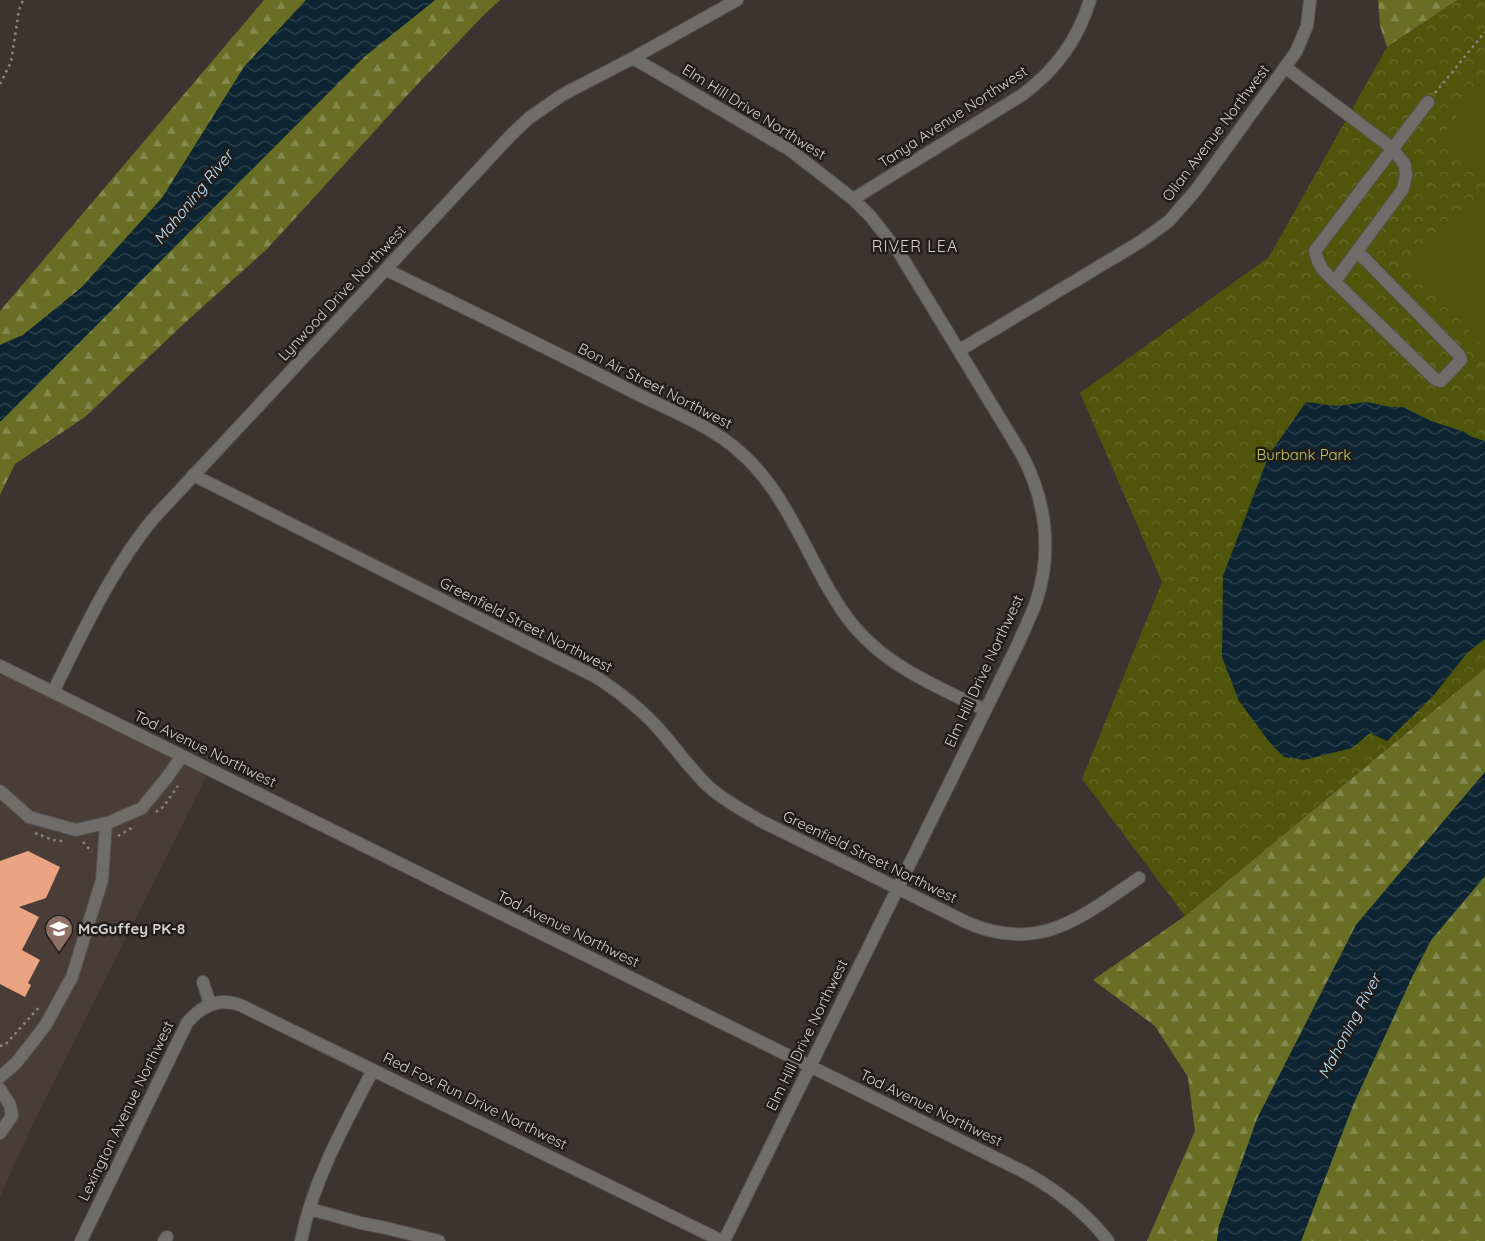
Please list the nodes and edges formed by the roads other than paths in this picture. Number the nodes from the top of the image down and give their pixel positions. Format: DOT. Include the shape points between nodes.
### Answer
graph roads {
  1 [pos="737,0"];
  2 [pos="1090,0"];
  3 [pos="1310,1"];
  4 [pos="633,58"];
  5 [pos="1285,68"];
  6 [pos="1428,102"];
  7 [pos="1392,148"];
  8 [pos="853,199"];
  9 [pos="1357,251"];
  10 [pos="387,270"];
  11 [pos="1335,281"];
  12 [pos="960,350"];
  13 [pos="193,475"];
  14 [pos="0,666"];
  15 [pos="53,692"];
  16 [pos="985,710"];
  17 [pos="182,756"];
  18 [pos="0,791"];
  19 [pos="106,822"];
  20 [pos="1139,878"];
  21 [pos="898,888"];
  22 [pos="203,982"];
  23 [pos="210,1004"];
  24 [pos="810,1067"];
  25 [pos="373,1070"];
  26 [pos="0,1077"];
  27 [pos="0,1089"];
  28 [pos="0,1132"];
  29 [pos="310,1209"];
  30 [pos="81,1241"];
  31 [pos="301,1241"];
  32 [pos="438,1241"];
  33 [pos="723,1241"];
  34 [pos="1108,1241"];
  1 -- 4 [label="street, Lynwood Drive Northwest"];
  2 -- 8 [label="street, Tanya Avenue Northwest" via="1072,43 1037,84"];
  3 -- 5 [label="street, Olian Avenue Northwest" via="1303,40"];
  4 -- 8 [label="street, Elm Hill Drive Northwest" via="790,150"];
  4 -- 10 [label="street, Lynwood Drive Northwest" via="562,95 529,118"];
  5 -- 7 [label="street"];
  5 -- 12 [label="street, Olian Avenue Northwest" via="1196,190 1169,221 1140,242"];
  6 -- 7 [label="street"];
  7 -- 9 [label="street" via="1405,165 1403,189"];
  7 -- 11 [label="street" via="1315,251 1323,270"];
  8 -- 12 [label="street, Elm Hill Drive Northwest" via="900,254"];
  9 -- 11 [label="street"];
  9 -- 11 [label="street" via="1461,360 1441,381 1435,379"];
  10 -- 13 [label="street, Lynwood Drive Northwest"];
  10 -- 16 [label="street, Bon Air Street Northwest" via="730,443 770,484 838,604 862,636 900,667"];
  12 -- 16 [label="street, Elm Hill Drive Northwest" via="1029,467 1040,498 1045,532 1044,568 1036,603"];
  13 -- 15 [label="street, Lynwood Drive Northwest" via="152,520 122,561"];
  13 -- 21 [label="street, Greenfield Street Northwest" via="596,677 642,711 693,771 728,802"];
  14 -- 15 [label="street, Tod Avenue Northwest"];
  15 -- 17 [label="street, Tod Avenue Northwest"];
  16 -- 21 [label="street, Elm Hill Drive Northwest"];
  17 -- 19 [label="street" via="142,808"];
  17 -- 24 [label="street, Tod Avenue Northwest"];
  18 -- 19 [label="street" via="29,817 76,830"];
  19 -- 26 [label="street" via="102,880 72,977 45,1026 16,1063"];
  20 -- 21 [label="street, Greenfield Street Northwest" via="1070,923 1023,935 979,928"];
  21 -- 24 [label="street, Elm Hill Drive Northwest"];
  22 -- 23 [label="street"];
  23 -- 25 [label="street, Red Fox Run Drive Northwest" via="240,1005"];
  23 -- 30 [label="street, Lexington Avenue Northwest" via="187,1023"];
  24 -- 33 [label="street, Elm Hill Drive Northwest"];
  24 -- 34 [label="street, Tod Avenue Northwest" via="1050,1186 1090,1219"];
  25 -- 29 [label="street" via="328,1160"];
  25 -- 33 [label="street, Red Fox Run Drive Northwest"];
  27 -- 28 [label="street" via="10,1105 12,1116"];
  29 -- 31 [label="street"];
  29 -- 32 [label="street"];
}
